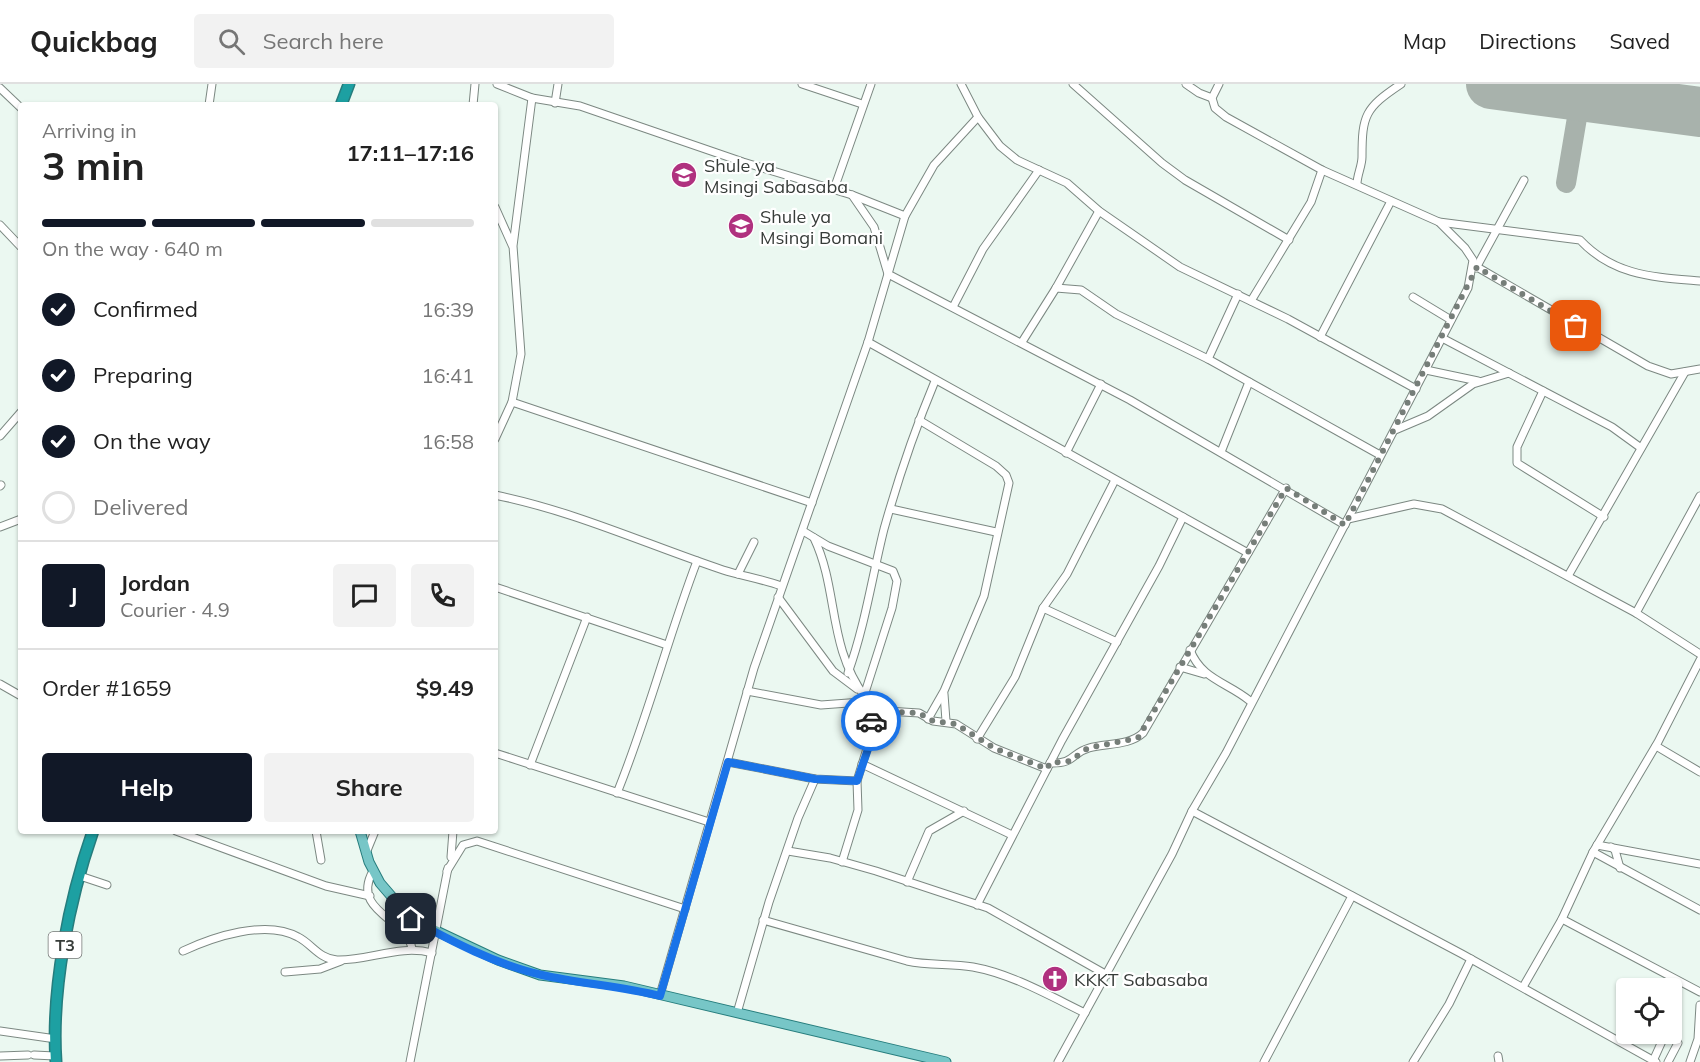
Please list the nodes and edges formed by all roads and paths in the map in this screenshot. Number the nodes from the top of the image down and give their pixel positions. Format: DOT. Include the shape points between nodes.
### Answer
graph roads {
  1 [pos="212,84"];
  2 [pos="349,84"];
  3 [pos="475,84"];
  4 [pos="497,84"];
  5 [pos="558,84"];
  6 [pos="802,84"];
  7 [pos="871,84"];
  8 [pos="961,84"];
  9 [pos="1073,84"];
  10 [pos="1186,84"];
  11 [pos="1219,84"];
  12 [pos="1401,84"];
  13 [pos="819,87"];
  14 [pos="0,88"];
  15 [pos="532,98"];
  16 [pos="1212,98"];
  17 [pos="209,102"];
  18 [pos="342,102"];
  19 [pos="473,102"];
  20 [pos="555,103"];
  21 [pos="862,104"];
  22 [pos="18,105"];
  23 [pos="978,117"];
  24 [pos="1039,170"];
  25 [pos="1322,170"];
  26 [pos="1524,180"];
  27 [pos="1357,184"];
  28 [pos="834,189"];
  29 [pos="852,195"];
  30 [pos="1391,201"];
  31 [pos="1099,211"];
  32 [pos="498,214"];
  33 [pos="905,216"];
  34 [pos="1439,222"];
  35 [pos="0,225"];
  36 [pos="1499,228"];
  37 [pos="1289,240"];
  38 [pos="18,244"];
  39 [pos="513,246"];
  40 [pos="1474,270"];
  41 [pos="888,274"];
  42 [pos="1700,280"];
  43 [pos="1056,288"];
  44 [pos="1238,294"];
  45 [pos="1413,297"];
  46 [pos="1251,301"];
  47 [pos="953,306"];
  48 [pos="1451,320"];
  49 [pos="1320,337"];
  50 [pos="1442,338"];
  51 [pos="868,342"];
  52 [pos="1022,342"];
  53 [pos="1208,359"];
  54 [pos="1700,369"];
  55 [pos="1426,370"];
  56 [pos="1685,372"];
  57 [pos="1510,373"];
  58 [pos="935,381"];
  59 [pos="1478,381"];
  60 [pos="1249,382"];
  61 [pos="1101,384"];
  62 [pos="1416,389"];
  63 [pos="1543,391"];
  64 [pos="512,402"];
  65 [pos="18,415"];
  66 [pos="919,420"];
  67 [pos="1395,430"];
  68 [pos="498,432"];
  69 [pos="0,436"];
  70 [pos="1641,448"];
  71 [pos="1221,452"];
  72 [pos="1066,453"];
  73 [pos="1380,455"];
  74 [pos="1116,480"];
  75 [pos="1286,488"];
  76 [pos="498,496"];
  77 [pos="1700,496"];
  78 [pos="812,503"];
  79 [pos="891,509"];
  80 [pos="1183,517"];
  81 [pos="1604,517"];
  82 [pos="18,520"];
  83 [pos="1347,522"];
  84 [pos="0,527"];
  85 [pos="803,531"];
  86 [pos="996,532"];
  87 [pos="814,538"];
  88 [pos="754,542"];
  89 [pos="1248,554"];
  90 [pos="697,561"];
  91 [pos="876,563"];
  92 [pos="738,574"];
  93 [pos="1568,576"];
  94 [pos="781,586"];
  95 [pos="498,588"];
  96 [pos="778,597"];
  97 [pos="1043,608"];
  98 [pos="1636,613"];
  99 [pos="587,617"];
  100 [pos="1117,642"];
  101 [pos="667,645"];
  102 [pos="1190,650"];
  103 [pos="1700,654"];
  104 [pos="1700,662"];
  105 [pos="1180,667"];
  106 [pos="849,673"];
  107 [pos="1204,674"];
  108 [pos="0,684"];
  109 [pos="747,691"];
  110 [pos="944,691"];
  111 [pos="18,694"];
  112 [pos="863,697"];
  113 [pos="1250,702"];
  114 [pos="896,712"];
  115 [pos="928,719"];
  116 [pos="869,721"];
  117 [pos="946,721"];
  118 [pos="977,739"];
  119 [pos="1656,746"];
  120 [pos="498,754"];
  121 [pos="728,762"];
  122 [pos="862,764"];
  123 [pos="530,765"];
  124 [pos="1048,766"];
  125 [pos="1700,772"];
  126 [pos="815,779"];
  127 [pos="857,781"];
  128 [pos="617,793"];
  129 [pos="1192,810"];
  130 [pos="964,811"];
  131 [pos="709,822"];
  132 [pos="92,834"];
  133 [pos="185,834"];
  134 [pos="317,834"];
  135 [pos="361,834"];
  136 [pos="374,834"];
  137 [pos="453,834"];
  138 [pos="1012,835"];
  139 [pos="1597,845"];
  140 [pos="1611,846"];
  141 [pos="788,851"];
  142 [pos="1593,852"];
  143 [pos="366,853"];
  144 [pos="321,860"];
  145 [pos="842,862"];
  146 [pos="1700,864"];
  147 [pos="1620,868"];
  148 [pos="373,871"];
  149 [pos="447,871"];
  150 [pos="80,876"];
  151 [pos="907,882"];
  152 [pos="107,885"];
  153 [pos="370,896"];
  154 [pos="1352,896"];
  155 [pos="976,904"];
  156 [pos="685,909"];
  157 [pos="1700,910"];
  158 [pos="1562,919"];
  159 [pos="763,920"];
  160 [pos="434,932"];
  161 [pos="412,949"];
  162 [pos="183,951"];
  163 [pos="432,953"];
  164 [pos="1471,959"];
  165 [pos="343,960"];
  166 [pos="285,972"];
  167 [pos="1107,975"];
  168 [pos="1523,987"];
  169 [pos="1700,992"];
  170 [pos="660,996"];
  171 [pos="1700,1005"];
  172 [pos="1086,1013"];
  173 [pos="737,1014"];
  174 [pos="0,1031"];
  175 [pos="56,1039"];
  176 [pos="1661,1044"];
  177 [pos="1678,1044"];
  178 [pos="0,1056"];
  179 [pos="56,1059"];
  180 [pos="1655,1061"];
  181 [pos="410,1062"];
  182 [pos="946,1062"];
  183 [pos="1058,1062"];
  184 [pos="1264,1062"];
  185 [pos="1413,1062"];
  186 [pos="1668,1062"];
  187 [pos="1690,1062"];
  1 -- 17 [label="street"];
  2 -- 18 [label="highway"];
  3 -- 19 [label="street"];
  4 -- 15 [label="street"];
  5 -- 20 [label="street"];
  6 -- 13 [label="street"];
  7 -- 21 [label="street"];
  8 -- 23 [label="street"];
  9 -- 37 [label="street" via="1185,180"];
  10 -- 16 [label="street"];
  11 -- 16 [label="street"];
  12 -- 27 [label="street" via="1365,116 1363,159"];
  13 -- 21 [label="street"];
  14 -- 22 [label="street"];
  15 -- 20 [label="street"];
  15 -- 39 [label="street"];
  16 -- 25 [label="street" via="1215,108 1226,117"];
  20 -- 28 [label="street" via="580,106"];
  21 -- 28 [label="street"];
  23 -- 24 [label="street" via="1009,154"];
  23 -- 33 [label="street" via="934,165"];
  24 -- 31 [label="street" via="1067,183"];
  24 -- 47 [label="street" via="982,249"];
  25 -- 27 [label="street"];
  25 -- 37 [label="street" via="1311,202"];
  26 -- 36 [label="street"];
  27 -- 30 [label="street"];
  28 -- 29 [label="street"];
  29 -- 33 [label="street"];
  29 -- 41 [label="street" via="874,227"];
  30 -- 34 [label="street"];
  30 -- 49 [label="street"];
  31 -- 43 [label="street"];
  31 -- 44 [label="street" via="1180,267"];
  32 -- 39 [label="street"];
  33 -- 41 [label="street"];
  34 -- 36 [label="street"];
  34 -- 40 [label="street" via="1465,248"];
  35 -- 38 [label="street"];
  36 -- 40 [label="street"];
  36 -- 42 [label="street" via="1580,240 1609,264 1649,275"];
  37 -- 46 [label="street"];
  39 -- 64 [label="street" via="522,341"];
  40 -- 48 [label="street"];
  40 -- 56 [label="street" via="1648,366 1671,374"];
  41 -- 47 [label="street"];
  41 -- 51 [label="street"];
  43 -- 52 [label="street"];
  43 -- 53 [label="street" via="1081,290 1116,314"];
  44 -- 46 [label="street"];
  44 -- 53 [label="street"];
  45 -- 48 [label="street"];
  46 -- 49 [label="street"];
  47 -- 52 [label="street"];
  48 -- 50 [label="street"];
  49 -- 62 [label="street"];
  50 -- 55 [label="street"];
  50 -- 57 [label="street"];
  51 -- 58 [label="street"];
  51 -- 78 [label="street"];
  52 -- 61 [label="street"];
  53 -- 60 [label="street"];
  54 -- 56 [label="street"];
  55 -- 59 [label="street"];
  55 -- 62 [label="street"];
  56 -- 70 [label="street"];
  57 -- 59 [label="street"];
  57 -- 63 [label="street"];
  58 -- 66 [label="street"];
  58 -- 72 [label="street"];
  59 -- 67 [label="street" via="1428,416"];
  60 -- 71 [label="street"];
  60 -- 73 [label="street"];
  61 -- 71 [label="street"];
  61 -- 72 [label="street"];
  62 -- 67 [label="street"];
  63 -- 70 [label="street" via="1612,427"];
  63 -- 81 [label="street" via="1517,447 1517,463"];
  64 -- 68 [label="street"];
  64 -- 78 [label="street"];
  65 -- 69 [label="street"];
  66 -- 79 [label="street"];
  66 -- 86 [label="street" via="1006,475 1009,483"];
  67 -- 73 [label="street"];
  70 -- 81 [label="street"];
  71 -- 75 [label="street"];
  72 -- 74 [label="street"];
  73 -- 83 [label="street"];
  74 -- 80 [label="street"];
  74 -- 97 [label="street" via="1067,574"];
  75 -- 83 [label="street"];
  75 -- 89 [label="street"];
  76 -- 90 [label="street" via="626,534"];
  77 -- 98 [label="street"];
  78 -- 85 [label="street"];
  79 -- 86 [label="street"];
  79 -- 91 [label="street"];
  80 -- 89 [label="street"];
  80 -- 100 [label="street"];
  81 -- 93 [label="street"];
  82 -- 84 [label="street"];
  83 -- 93 [label="street" via="1396,506 1436,507"];
  83 -- 113 [label="street"];
  85 -- 87 [label="street"];
  85 -- 94 [label="street"];
  86 -- 110 [label="street" via="984,596"];
  87 -- 91 [label="street"];
  87 -- 106 [label="street" via="824,561 828,593"];
  88 -- 92 [label="street"];
  89 -- 102 [label="street"];
  90 -- 92 [label="street"];
  90 -- 101 [label="street"];
  91 -- 106 [label="street"];
  91 -- 112 [label="street" via="892,571 897,581"];
  92 -- 94 [label="street"];
  93 -- 98 [label="street"];
  94 -- 96 [label="street"];
  95 -- 99 [label="street"];
  96 -- 109 [label="street"];
  96 -- 112 [label="street" via="833,671"];
  97 -- 100 [label="street"];
  97 -- 118 [label="street" via="1016,676"];
  98 -- 103 [label="street"];
  99 -- 101 [label="street"];
  99 -- 123 [label="street"];
  100 -- 124 [label="street"];
  101 -- 128 [label="street"];
  102 -- 105 [label="street"];
  102 -- 107 [label="street"];
  104 -- 119 [label="street"];
  105 -- 107 [label="street"];
  105 -- 124 [label="street" via="1138,738 1088,748 1070,761"];
  106 -- 112 [label="street"];
  107 -- 113 [label="street" via="1232,687"];
  108 -- 111 [label="street"];
  109 -- 112 [label="street" via="821,705"];
  109 -- 121 [label="street"];
  110 -- 115 [label="street"];
  110 -- 117 [label="street"];
  112 -- 114 [label="street"];
  112 -- 116 [label="street"];
  113 -- 129 [label="street"];
  114 -- 115 [label="street" via="919,713"];
  114 -- 116 [label="street"];
  115 -- 117 [label="street"];
  116 -- 122 [label="street" via="868,749"];
  117 -- 118 [label="street"];
  118 -- 124 [label="street"];
  119 -- 125 [label="street"];
  119 -- 139 [label="street"];
  120 -- 123 [label="street"];
  121 -- 126 [label="street"];
  121 -- 131 [label="street"];
  122 -- 127 [label="street"];
  122 -- 130 [label="street"];
  123 -- 128 [label="street"];
  124 -- 138 [label="street"];
  126 -- 127 [label="street"];
  126 -- 141 [label="street"];
  127 -- 145 [label="street" via="858,810"];
  128 -- 131 [label="street"];
  129 -- 154 [label="street"];
  129 -- 167 [label="street"];
  130 -- 138 [label="street"];
  130 -- 151 [label="street" via="929,831"];
  131 -- 156 [label="street"];
  132 -- 150 [label="highway, T3"];
  133 -- 153 [label="street" via="326,886"];
  134 -- 144 [label="street"];
  135 -- 143 [label="main road"];
  136 -- 143 [label="street"];
  137 -- 149 [label="street"];
  138 -- 155 [label="street"];
  139 -- 140 [label="street"];
  139 -- 142 [label="street"];
  140 -- 146 [label="street"];
  140 -- 147 [label="street"];
  141 -- 145 [label="street"];
  141 -- 159 [label="street"];
  142 -- 147 [label="street"];
  142 -- 158 [label="street"];
  143 -- 148 [label="main road"];
  145 -- 151 [label="street"];
  147 -- 157 [label="street"];
  148 -- 153 [label="street" via="368,881"];
  148 -- 160 [label="main road" via="411,919"];
  149 -- 156 [label="street" via="458,850 477,841"];
  149 -- 160 [label="street"];
  150 -- 152 [label="street"];
  150 -- 175 [label="highway, T3" via="62,959"];
  151 -- 155 [label="street"];
  153 -- 161 [label="street" via="377,909 409,937"];
  154 -- 164 [label="street"];
  154 -- 184 [label="street"];
  155 -- 167 [label="street"];
  156 -- 170 [label="street"];
  158 -- 168 [label="street"];
  158 -- 169 [label="street"];
  159 -- 172 [label="street" via="907,961 990,971"];
  159 -- 173 [label="street"];
  160 -- 163 [label="street"];
  160 -- 170 [label="main road" via="540,975"];
  161 -- 163 [label="street"];
  161 -- 165 [label="street"];
  162 -- 165 [label="street" via="213,937 275,931 300,938 328,959"];
  163 -- 181 [label="street"];
  164 -- 168 [label="street"];
  164 -- 185 [label="street"];
  165 -- 166 [label="street" via="320,969"];
  167 -- 172 [label="street"];
  168 -- 180 [label="street"];
  170 -- 173 [label="main road"];
  171 -- 187 [label="street" via="1698,1039"];
  172 -- 183 [label="street"];
  173 -- 182 [label="main road"];
  174 -- 175 [label="street"];
  175 -- 179 [label="highway, T3"];
  176 -- 180 [label="street"];
  177 -- 186 [label="street"];
  178 -- 179 [label="street"];
}
